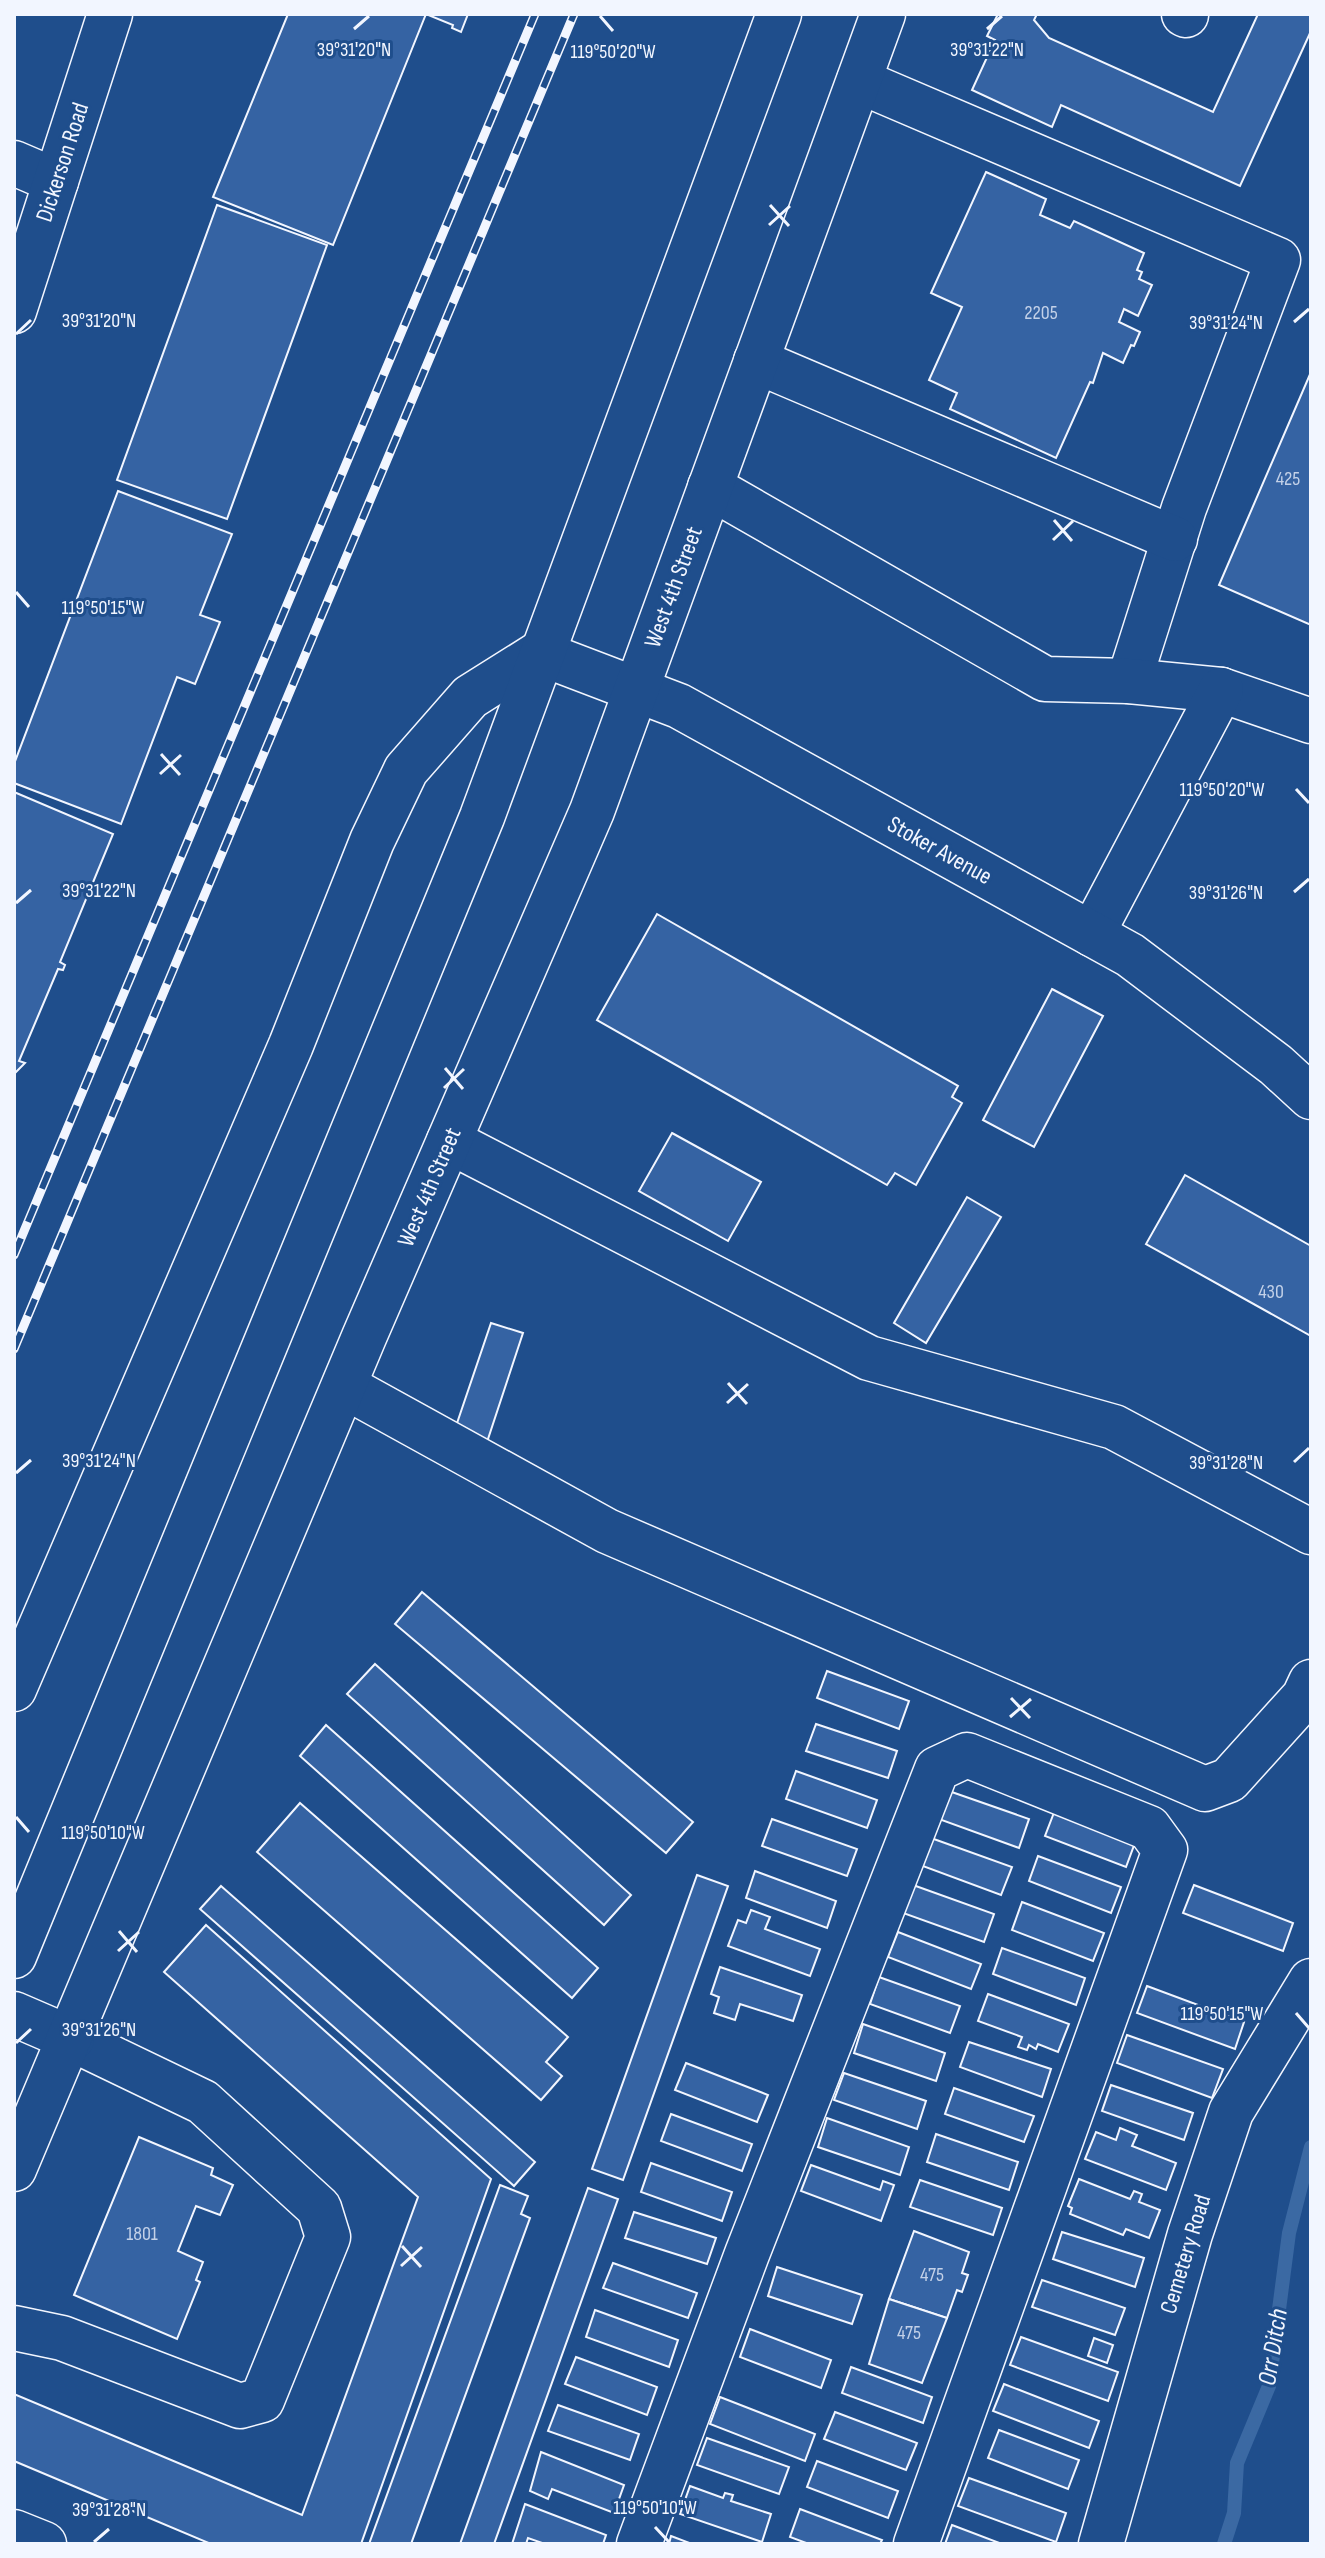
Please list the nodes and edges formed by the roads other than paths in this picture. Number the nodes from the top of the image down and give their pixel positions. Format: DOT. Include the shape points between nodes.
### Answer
graph roads {
  1 [pos="110,14"];
  2 [pos="779,14"];
  3 [pos="883,14"];
  4 [pos="859,81"];
  5 [pos="14,163"];
  6 [pos="56,181"];
  7 [pos="14,311"];
  8 [pos="756,361"];
  9 [pos="710,487"];
  10 [pos="1175,539"];
  11 [pos="540,653"];
  12 [pos="1129,681"];
  13 [pos="636,689"];
  14 [pos="1221,690"];
  15 [pos="1311,721"];
  16 [pos="1092,934"];
  17 [pos="1311,1097"];
  18 [pos="449,1141"];
  19 [pos="344,1386"];
  20 [pos="1311,1532"];
  21 [pos="1311,1682"];
  22 [pos="14,1689"];
  23 [pos="14,1956"];
  24 [pos="1311,1981"];
  25 [pos="14,2014"];
  26 [pos="72,2039"];
  27 [pos="14,2169"];
  28 [pos="14,2328"];
  29 [pos="14,2532"];
  30 [pos="44,2544"];
  31 [pos="639,2544"];
  32 [pos="916,2544"];
  33 [pos="1101,2544"];
  1 -- 6 [label="main road, Dickerson Road"];
  2 -- 11 [label="main road"];
  3 -- 4 [label="main road, West 4th Street"];
  4 -- 8 [label="main road, West 4th Street"];
  4 -- 10 [label="main road" via="1278,260"];
  5 -- 6 [label="main road"];
  6 -- 7 [label="main road, Dickerson Road"];
  8 -- 9 [label="main road, West 4th Street"];
  8 -- 10 [label="main road"];
  9 -- 12 [label="main road" via="1045,679"];
  9 -- 13 [label="main road, West 4th Street"];
  10 -- 12 [label="main road"];
  11 -- 13 [label="main road, Stoker Avenue"];
  11 -- 22 [label="main road" via="470,697 406,770"];
  11 -- 23 [label="main road" via="482,817"];
  12 -- 14 [label="main road"];
  13 -- 16 [label="main road, Stoker Avenue" via="679,706"];
  13 -- 18 [label="main road, West 4th Street" via="592,811"];
  14 -- 15 [label="main road"];
  14 -- 16 [label="main road"];
  16 -- 17 [label="main road, Stoker Avenue" via="1130,955"];
  18 -- 19 [label="main road, West 4th Street"];
  18 -- 20 [label="main road" via="869,1358 1114,1427"];
  19 -- 21 [label="main road" via="607,1531 1205,1789 1229,1780 1304,1697"];
  19 -- 26 [label="main road, West 4th Street"];
  24 -- 33 [label="main road, Cemetery Road" via="1231,2112 1190,2234"];
  25 -- 26 [label="main road"];
  26 -- 27 [label="main road, West 4th Street"];
  26 -- 28 [label="main road" via="203,2102 319,2208 328,2237 262,2400 240,2406 62,2338"];
  29 -- 30 [label="main road"];
  31 -- 32 [label="main road" via="937,1769 967,1755 1149,1828 1165,1850"];
}
